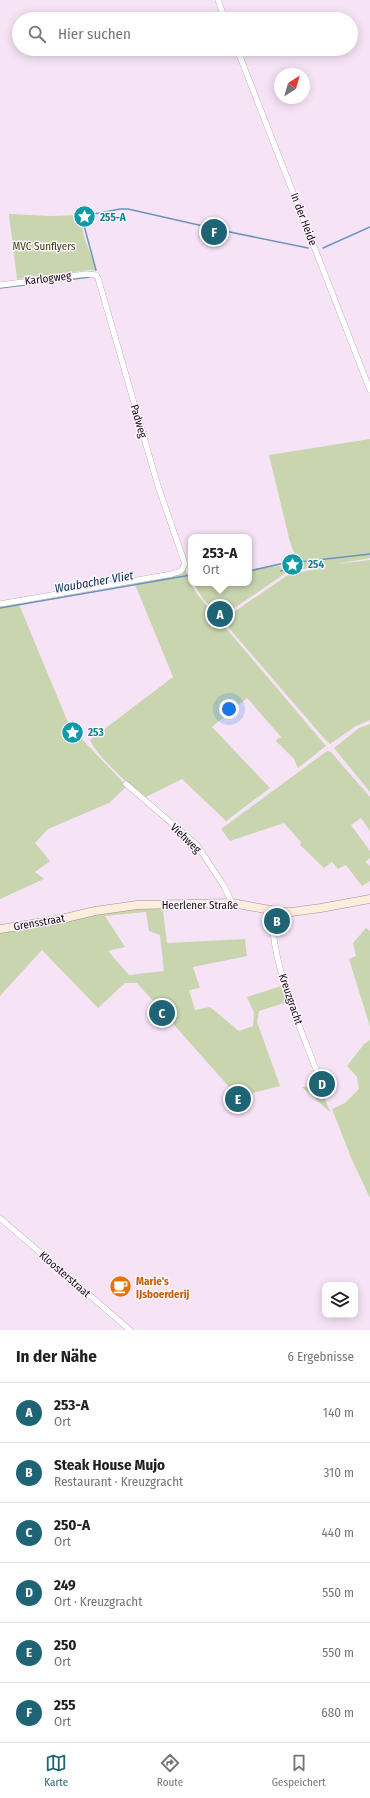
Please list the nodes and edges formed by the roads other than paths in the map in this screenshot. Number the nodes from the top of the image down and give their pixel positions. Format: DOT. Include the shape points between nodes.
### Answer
graph roads {
  1 [pos="218,0"];
  2 [pos="222,12"];
  3 [pos="240,56"];
  4 [pos="96,275"];
  5 [pos="0,285"];
  6 [pos="370,390"];
  7 [pos="0,604"];
  8 [pos="126,784"];
  9 [pos="370,899"];
  10 [pos="232,902"];
  11 [pos="272,910"];
  12 [pos="77,915"];
  13 [pos="0,929"];
  14 [pos="326,1082"];
  15 [pos="0,1218"];
  16 [pos="130,1330"];
  1 -- 2 [label="street"];
  3 -- 6 [label="street, In der Heide"];
  4 -- 5 [label="street, Karlogweg" via="86,274"];
  4 -- 7 [label="street, Padweg" via="100,281 158,486 185,566 181,571 172,574"];
  8 -- 10 [label="street, Viehweg" via="197,845"];
  9 -- 11 [label="main road, Heerlener Straße" via="301,911"];
  10 -- 11 [label="main road, Heerlener Straße"];
  10 -- 12 [label="main road, Heerlener Straße" via="137,906"];
  11 -- 14 [label="street, Kreuzgracht" via="280,970 316,1067 321,1079"];
  12 -- 13 [label="main road, Grensstraat"];
  15 -- 16 [label="street, Kloosterstraat"];
}
